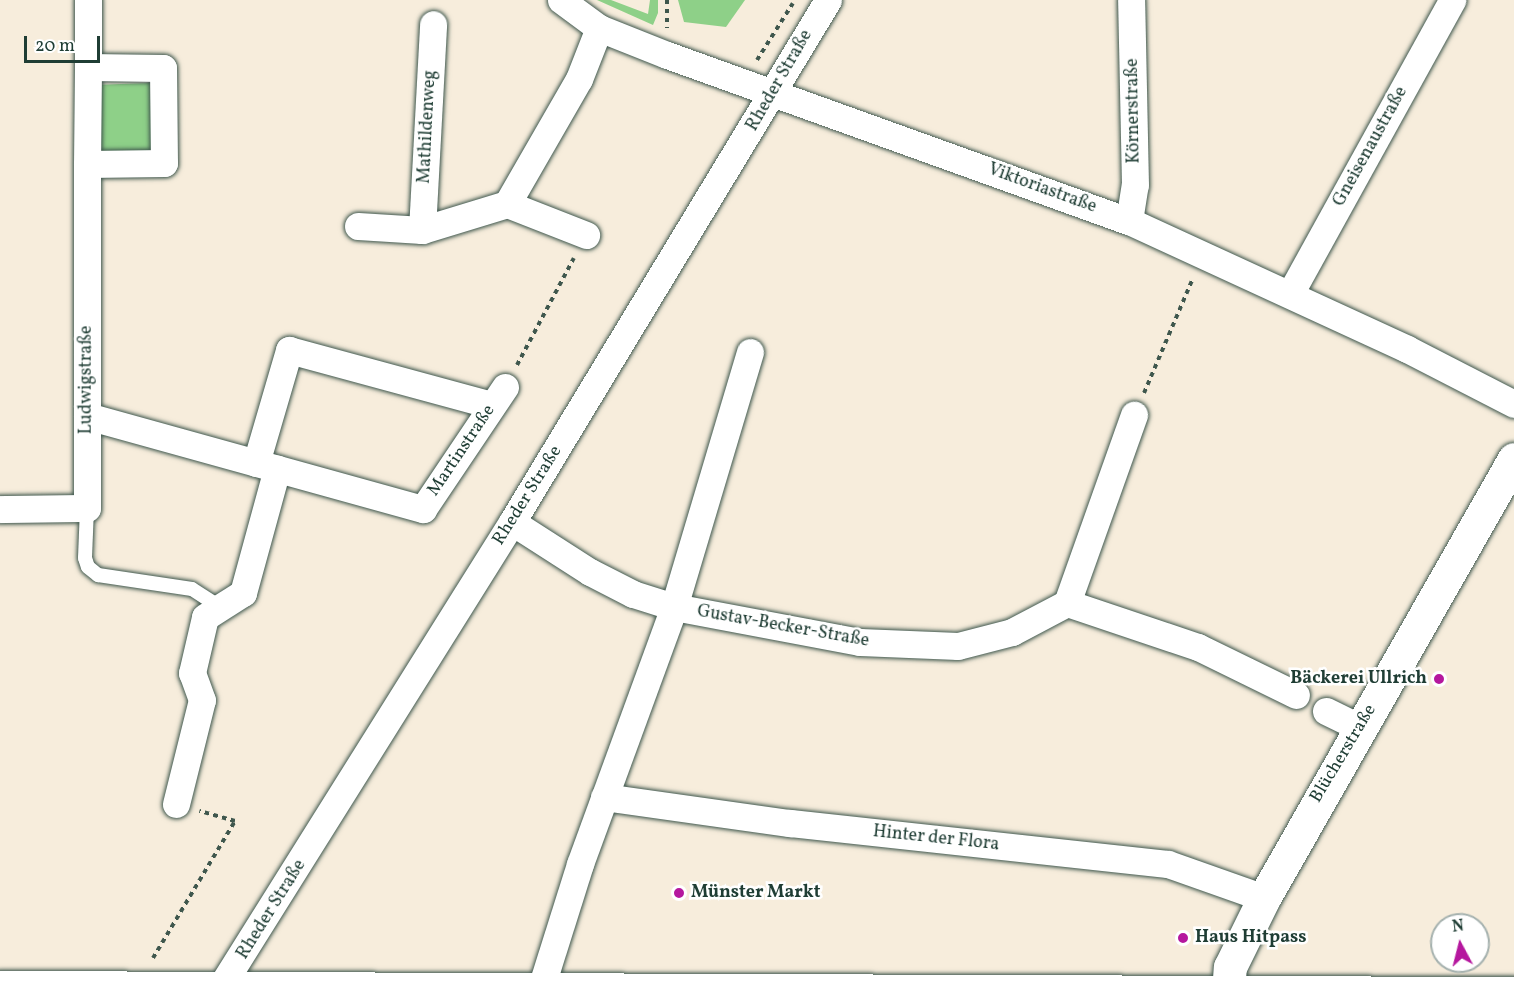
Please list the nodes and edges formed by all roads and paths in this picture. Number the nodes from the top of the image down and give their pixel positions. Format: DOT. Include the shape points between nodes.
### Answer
graph roads {
  1 [pos="88,0"];
  2 [pos="561,0"];
  3 [pos="794,0"];
  4 [pos="828,0"];
  5 [pos="1131,0"];
  6 [pos="1452,0"];
  7 [pos="434,24"];
  8 [pos="599,28"];
  9 [pos="88,67"];
  10 [pos="744,81"];
  11 [pos="776,92"];
  12 [pos="87,164"];
  13 [pos="507,204"];
  14 [pos="1129,221"];
  15 [pos="358,226"];
  16 [pos="422,230"];
  17 [pos="586,235"];
  18 [pos="1203,254"];
  19 [pos="1290,294"];
  20 [pos="750,352"];
  21 [pos="499,396"];
  22 [pos="1514,404"];
  23 [pos="1134,415"];
  24 [pos="87,416"];
  25 [pos="266,466"];
  26 [pos="1512,468"];
  27 [pos="87,508"];
  28 [pos="0,509"];
  29 [pos="512,522"];
  30 [pos="1067,603"];
  31 [pos="220,607"];
  32 [pos="674,607"];
  33 [pos="1296,695"];
  34 [pos="1326,711"];
  35 [pos="1361,728"];
  36 [pos="604,797"];
  37 [pos="176,804"];
  38 [pos="1264,898"];
  39 [pos="146,969"];
  40 [pos="0,987"];
  41 [pos="220,988"];
  42 [pos="540,991"];
  43 [pos="1228,993"];
  44 [pos="1514,993"];
  45 [pos="896,995"];
  1 -- 9 [label="street, Ludwigstraße"];
  2 -- 8 [label="street, Viktoriastraße"];
  3 -- 10 [label="path"];
  4 -- 11 [label="street, Rheder Straße"];
  5 -- 14 [label="street, Körnerstraße" via="1135,185"];
  6 -- 19 [label="street, Gneisenaustraße"];
  7 -- 16 [label="street, Mathildenweg"];
  8 -- 10 [label="street, Viktoriastraße"];
  8 -- 13 [label="street" via="579,79"];
  9 -- 12 [label="street, Ludwigstraße"];
  9 -- 12 [label="street" via="164,68 164,163"];
  10 -- 11 [label="street, Viktoriastraße"];
  11 -- 14 [label="street, Viktoriastraße"];
  11 -- 29 [label="street, Rheder Straße"];
  12 -- 24 [label="street, Ludwigstraße"];
  13 -- 16 [label="street"];
  13 -- 17 [label="street"];
  14 -- 18 [label="street, Viktoriastraße"];
  15 -- 16 [label="street"];
  17 -- 21 [label="path"];
  18 -- 19 [label="street, Viktoriastraße"];
  18 -- 23 [label="path"];
  19 -- 22 [label="street, Viktoriastraße"];
  20 -- 32 [label="street"];
  21 -- 25 [label="street, Martinstraße" via="423,509"];
  21 -- 25 [label="street" via="289,350"];
  23 -- 30 [label="street"];
  24 -- 25 [label="street, Martinstraße"];
  24 -- 27 [label="street, Ludwigstraße"];
  25 -- 31 [label="street" via="243,593"];
  26 -- 35 [label="main road, Blücherstraße"];
  27 -- 28 [label="street"];
  27 -- 31 [label="lane" via="85,558 98,575 192,589"];
  29 -- 32 [label="street, Gustav-Becker-Straße" via="590,572 633,594"];
  29 -- 41 [label="street, Rheder Straße"];
  30 -- 32 [label="street, Gustav-Becker-Straße" via="1012,632 958,646 860,642"];
  30 -- 33 [label="street" via="1198,647"];
  31 -- 37 [label="street" via="205,616 202,628 192,673 202,700"];
  32 -- 36 [label="street"];
  34 -- 35 [label="street"];
  35 -- 38 [label="main road, Blücherstraße"];
  36 -- 38 [label="street, Hinter der Flora" via="790,823 1168,864"];
  36 -- 42 [label="street"];
  37 -- 39 [label="path" via="235,821"];
  38 -- 43 [label="main road, Blücherstraße" via="1230,968"];
  40 -- 41 [label="main road"];
  41 -- 42 [label="main road"];
  42 -- 45 [label="main road"];
  43 -- 44 [label="main road"];
  43 -- 45 [label="main road"];
}
